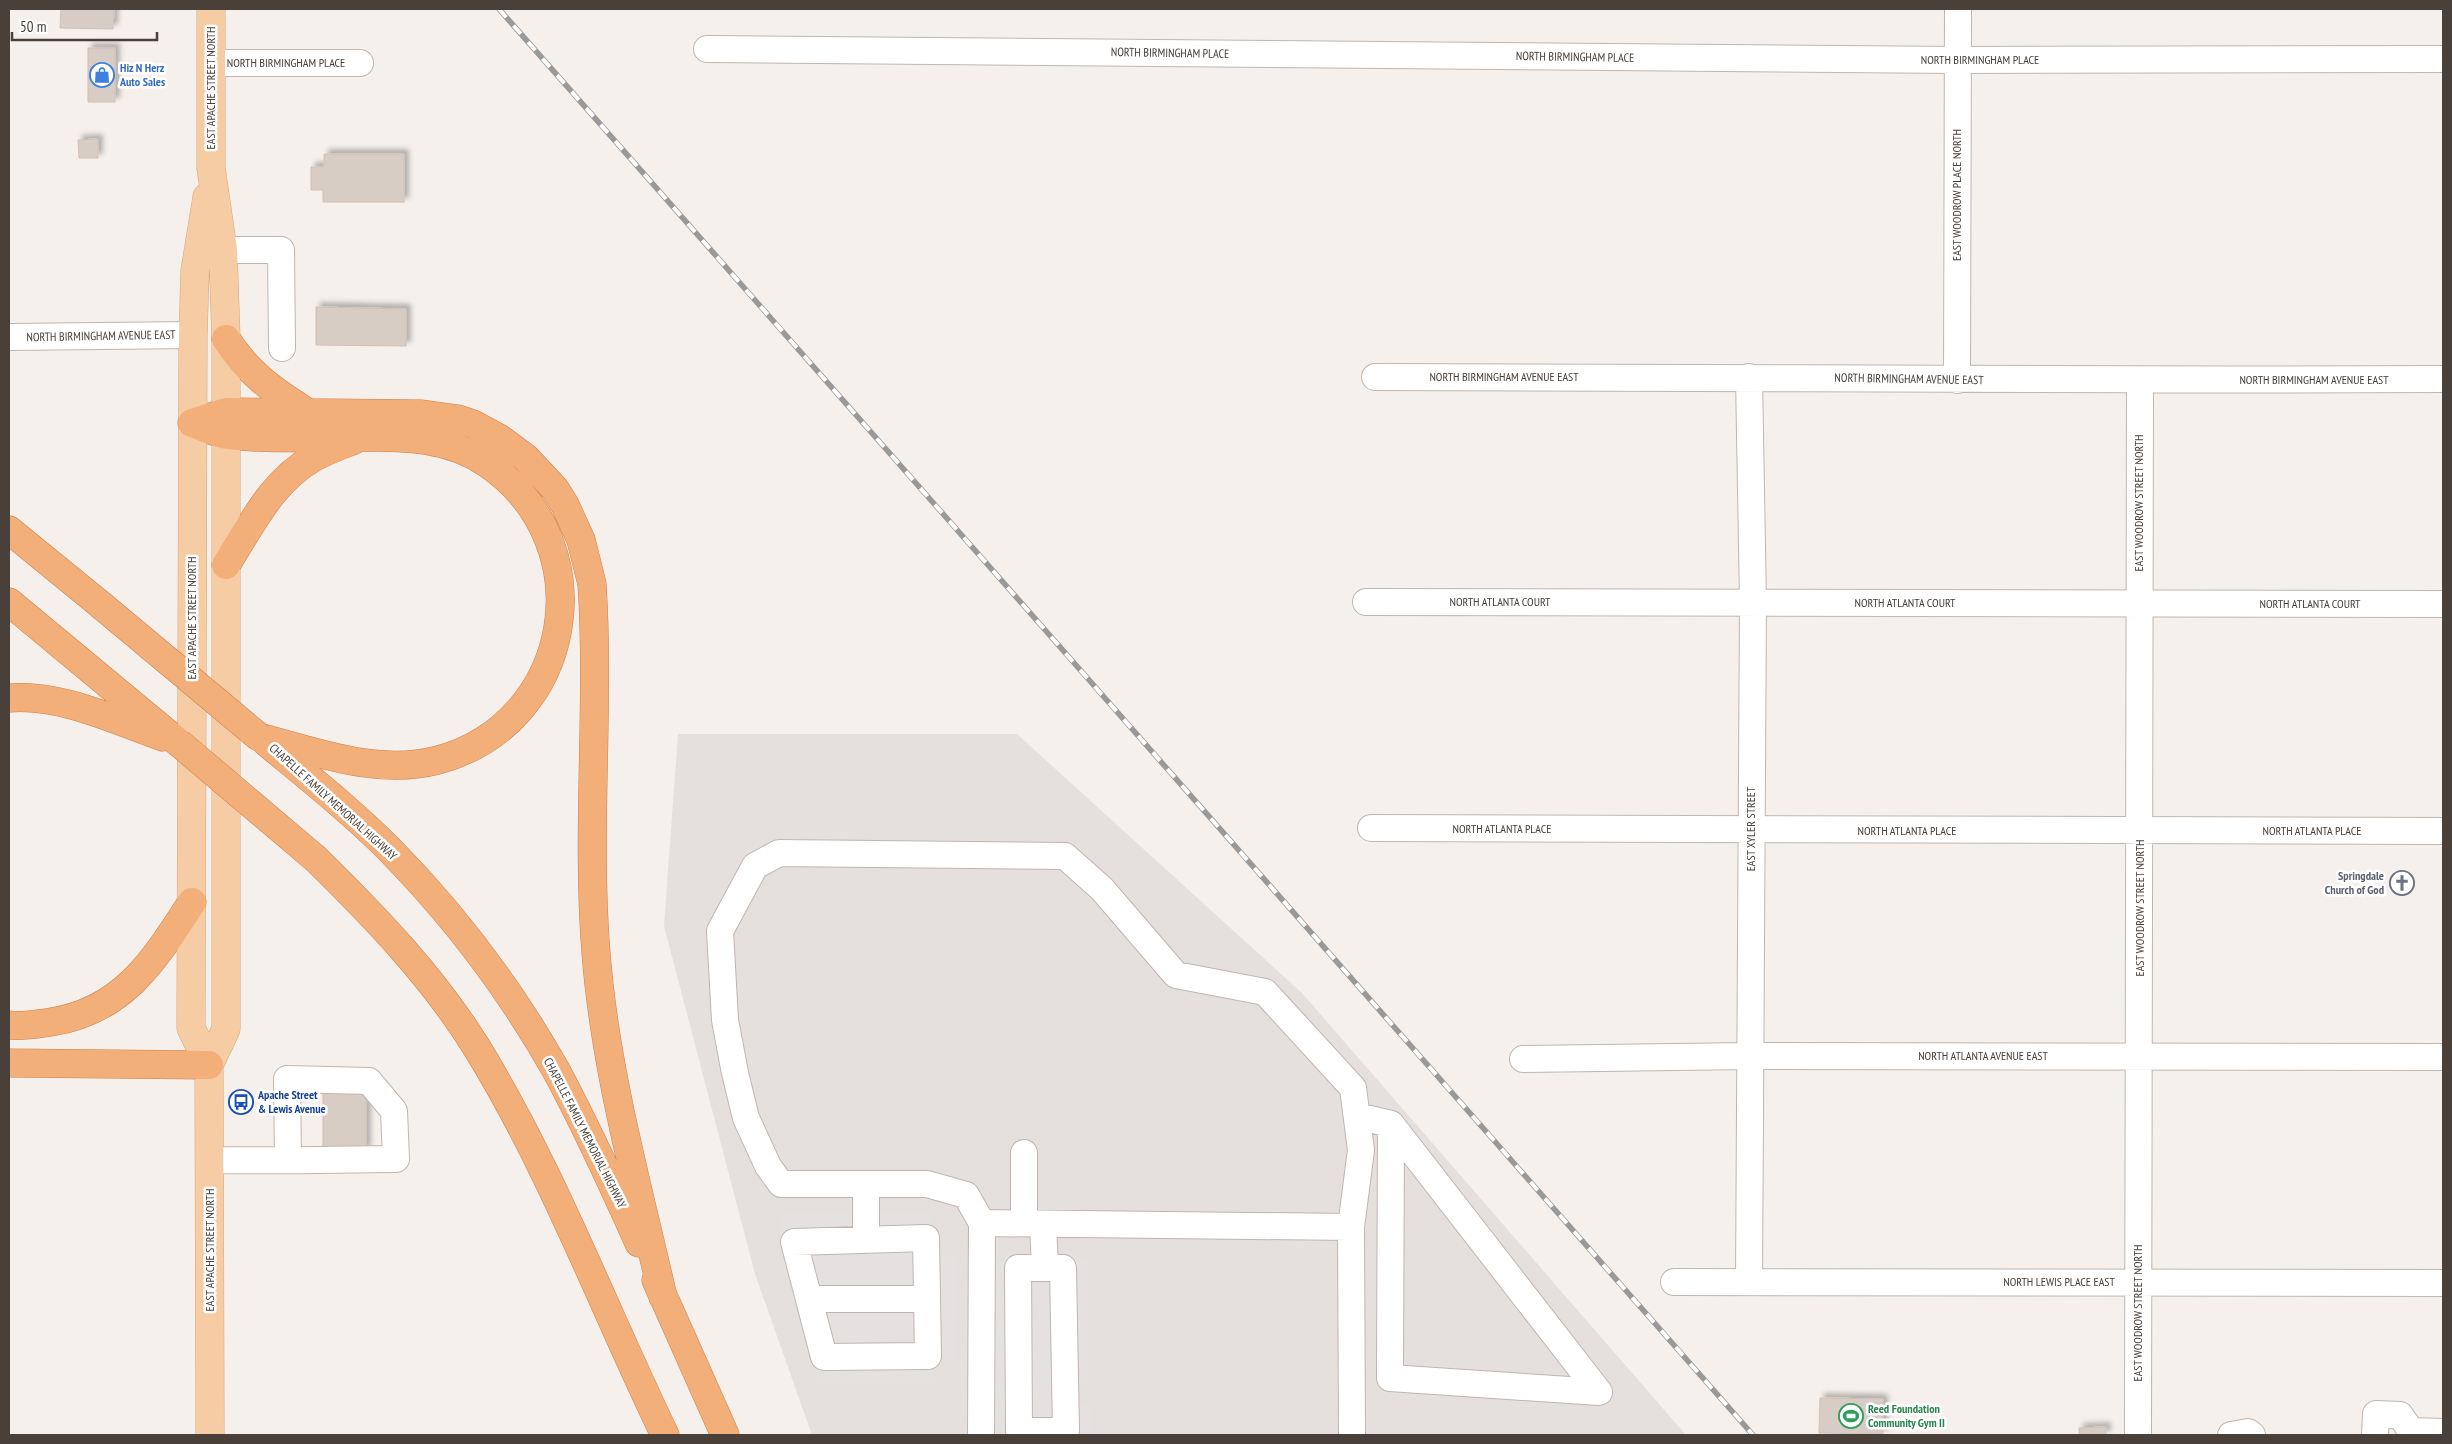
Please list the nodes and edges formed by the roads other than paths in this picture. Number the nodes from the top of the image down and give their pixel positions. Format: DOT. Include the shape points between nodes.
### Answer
graph roads {
  1 [pos="212,9"];
  2 [pos="1958,9"];
  3 [pos="706,49"];
  4 [pos="2443,59"];
  5 [pos="1958,60"];
  6 [pos="211,63"];
  7 [pos="360,63"];
  8 [pos="211,168"];
  9 [pos="223,250"];
  10 [pos="193,335"];
  11 [pos="9,337"];
  12 [pos="226,339"];
  13 [pos="282,348"];
  14 [pos="1375,377"];
  15 [pos="1749,377"];
  16 [pos="2443,379"];
  17 [pos="1957,380"];
  18 [pos="2140,380"];
  19 [pos="308,413"];
  20 [pos="192,423"];
  21 [pos="227,424"];
  22 [pos="360,437"];
  23 [pos="9,530"];
  24 [pos="226,565"];
  25 [pos="9,602"];
  26 [pos="1366,602"];
  27 [pos="1753,602"];
  28 [pos="2443,604"];
  29 [pos="2138,605"];
  30 [pos="9,698"];
  31 [pos="259,736"];
  32 [pos="179,743"];
  33 [pos="1371,828"];
  34 [pos="1751,830"];
  35 [pos="2140,831"];
  36 [pos="2443,831"];
  37 [pos="192,902"];
  38 [pos="9,1025"];
  39 [pos="1750,1056"];
  40 [pos="2139,1056"];
  41 [pos="2443,1057"];
  42 [pos="1523,1059"];
  43 [pos="9,1063"];
  44 [pos="209,1065"];
  45 [pos="1357,1116"];
  46 [pos="1390,1124"];
  47 [pos="1024,1153"];
  48 [pos="209,1160"];
  49 [pos="288,1160"];
  50 [pos="866,1184"];
  51 [pos="982,1223"];
  52 [pos="1033,1224"];
  53 [pos="1351,1227"];
  54 [pos="866,1240"];
  55 [pos="1045,1268"];
  56 [pos="1674,1282"];
  57 [pos="1750,1282"];
  58 [pos="2138,1282"];
  59 [pos="2443,1283"];
  60 [pos="663,1297"];
  61 [pos="809,1299"];
  62 [pos="927,1299"];
  63 [pos="2443,1432"];
  64 [pos="664,1433"];
  65 [pos="724,1433"];
  66 [pos="210,1435"];
  67 [pos="981,1435"];
  68 [pos="1352,1435"];
  69 [pos="2138,1435"];
  70 [pos="2231,1435"];
  71 [pos="2252,1435"];
  72 [pos="2375,1435"];
  1 -- 6 [label="main road, EAST APACHE STREET NORTH"];
  2 -- 5 [label="street, EAST WOODROW PLACE NORTH"];
  3 -- 5 [label="street, NORTH BIRMINGHAM PLACE"];
  4 -- 5 [label="street, NORTH BIRMINGHAM PLACE"];
  5 -- 17 [label="street, EAST WOODROW PLACE NORTH"];
  6 -- 7 [label="street, NORTH BIRMINGHAM PLACE"];
  6 -- 8 [label="main road, EAST APACHE STREET NORTH"];
  8 -- 9 [label="main road, EAST APACHE STREET NORTH"];
  8 -- 10 [label="main road, EAST APACHE STREET NORTH" via="195,271"];
  9 -- 12 [label="main road, EAST APACHE STREET NORTH"];
  9 -- 13 [label="street" via="281,250"];
  10 -- 11 [label="street, NORTH BIRMINGHAM AVENUE EAST"];
  10 -- 20 [label="main road, EAST APACHE STREET NORTH"];
  12 -- 19 [label="highway" via="241,362 268,388"];
  12 -- 21 [label="main road, EAST APACHE STREET NORTH"];
  14 -- 15 [label="street, NORTH BIRMINGHAM AVENUE EAST"];
  15 -- 17 [label="street, NORTH BIRMINGHAM AVENUE EAST"];
  15 -- 27 [label="street, EAST XYLER STREET"];
  16 -- 18 [label="street, NORTH BIRMINGHAM AVENUE EAST"];
  17 -- 18 [label="street, NORTH BIRMINGHAM AVENUE EAST"];
  18 -- 29 [label="street, EAST WOODROW STREET NORTH"];
  19 -- 21 [label="highway"];
  19 -- 60 [label="highway" via="422,414 473,424 499,438 535,468 565,505 578,531 592,584 594,611 596,953 618,1096"];
  20 -- 21 [label="highway"];
  20 -- 37 [label="main road, EAST APACHE STREET NORTH"];
  21 -- 22 [label="highway"];
  21 -- 24 [label="main road, EAST APACHE STREET NORTH"];
  22 -- 24 [label="highway" via="314,457 281,483 260,509"];
  22 -- 31 [label="highway" via="431,440 470,453 504,476 528,502 546,531 560,584 560,618 552,655 534,691 507,721 456,754 416,764 375,764 351,761"];
  23 -- 31 [label="highway, CHAPELLE FAMILY MEMORIAL HIGHWAY, bridge"];
  24 -- 44 [label="main road, EAST APACHE STREET NORTH" via="226,1029"];
  25 -- 32 [label="highway"];
  26 -- 27 [label="street, NORTH ATLANTA COURT"];
  27 -- 29 [label="street, NORTH ATLANTA COURT"];
  27 -- 34 [label="street, EAST XYLER STREET"];
  28 -- 29 [label="street, NORTH ATLANTA COURT"];
  29 -- 35 [label="street, EAST WOODROW STREET NORTH"];
  30 -- 32 [label="highway" via="58,701"];
  31 -- 60 [label="highway, CHAPELLE FAMILY MEMORIAL HIGHWAY" via="388,849 422,885 496,977 529,1026 583,1122"];
  32 -- 64 [label="highway, bridge" via="316,858 404,949 440,994 477,1047 512,1110"];
  33 -- 34 [label="street, NORTH ATLANTA PLACE"];
  34 -- 35 [label="street, NORTH ATLANTA PLACE"];
  34 -- 39 [label="street, EAST XYLER STREET"];
  35 -- 36 [label="street, NORTH ATLANTA PLACE"];
  35 -- 40 [label="street, EAST WOODROW STREET NORTH"];
  37 -- 38 [label="highway" via="156,956 130,986 114,998 96,1009 67,1019"];
  37 -- 44 [label="main road, EAST APACHE STREET NORTH" via="191,1028"];
  39 -- 40 [label="street, NORTH ATLANTA AVENUE EAST"];
  39 -- 42 [label="street, NORTH ATLANTA AVENUE EAST"];
  39 -- 57 [label="street, EAST XYLER STREET"];
  40 -- 41 [label="street, NORTH ATLANTA AVENUE EAST"];
  40 -- 58 [label="street, EAST WOODROW STREET NORTH"];
  43 -- 44 [label="highway"];
  44 -- 48 [label="main road, EAST APACHE STREET NORTH"];
  45 -- 46 [label="street"];
  45 -- 50 [label="street" via="1354,1088 1265,992 1176,975 1102,889 1065,856 779,853 756,866 720,931 724,1020 746,1118 768,1166 781,1184"];
  45 -- 53 [label="street" via="1361,1150"];
  46 -- 46 [label="street" via="1544,1322 1599,1392 1390,1378"];
  47 -- 52 [label="street"];
  48 -- 49 [label="street"];
  48 -- 66 [label="main road, EAST APACHE STREET NORTH"];
  49 -- 49 [label="street" via="396,1159 394,1111 368,1081 287,1079"];
  50 -- 51 [label="street" via="927,1184 966,1195"];
  50 -- 54 [label="street"];
  51 -- 52 [label="street"];
  51 -- 67 [label="street"];
  52 -- 53 [label="street"];
  52 -- 55 [label="street"];
  53 -- 68 [label="street"];
  54 -- 61 [label="street" via="794,1242"];
  54 -- 62 [label="street" via="926,1238"];
  55 -- 55 [label="street" via="1018,1268 1019,1431 1066,1431 1063,1268"];
  56 -- 57 [label="street, NORTH LEWIS PLACE EAST"];
  57 -- 58 [label="street, NORTH LEWIS PLACE EAST"];
  58 -- 59 [label="street, NORTH LEWIS PLACE EAST"];
  58 -- 69 [label="street, EAST WOODROW STREET NORTH"];
  60 -- 65 [label="highway, CHAPELLE FAMILY MEMORIAL HIGHWAY"];
  61 -- 62 [label="street"];
  61 -- 62 [label="street" via="824,1357 928,1356"];
  63 -- 72 [label="street" via="2411,1431 2400,1415 2376,1414"];
  70 -- 71 [label="street" via="2248,1432"];
}
